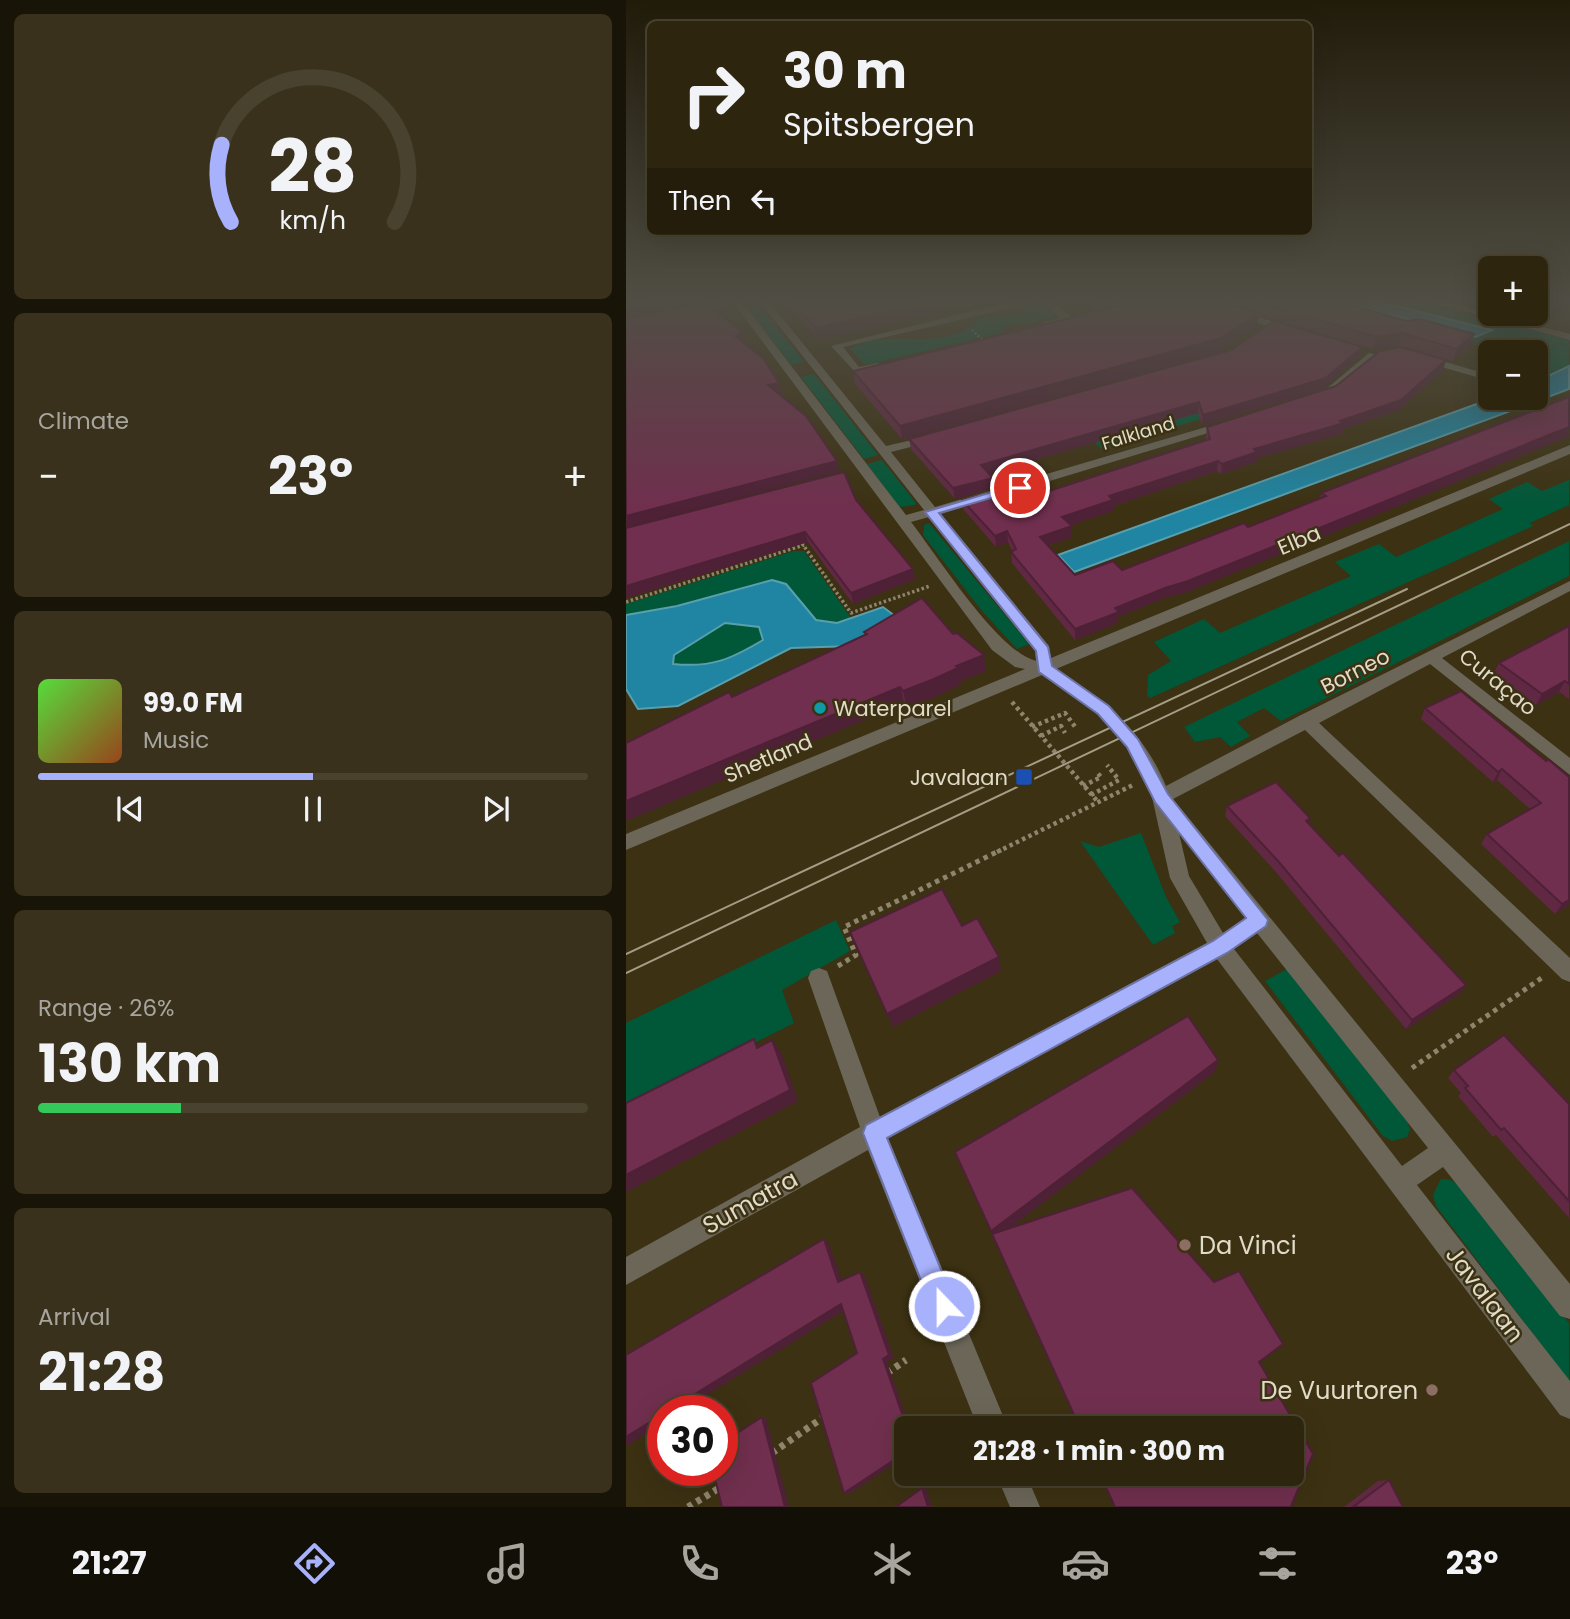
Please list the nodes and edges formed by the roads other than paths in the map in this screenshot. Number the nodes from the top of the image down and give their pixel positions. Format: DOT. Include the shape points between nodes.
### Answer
graph roads {
  1 [pos="783,368"];
  2 [pos="834,368"];
  3 [pos="847,368"];
  4 [pos="868,368"];
  5 [pos="1356,368"];
  6 [pos="1457,368"];
  7 [pos="1478,375"];
  8 [pos="1303,400"];
  9 [pos="1239,420"];
  10 [pos="944,434"];
  11 [pos="1569,449"];
  12 [pos="883,452"];
  13 [pos="931,512"];
  14 [pos="902,520"];
  15 [pos="1569,585"];
  16 [pos="1431,657"];
  17 [pos="1044,668"];
  18 [pos="1304,720"];
  19 [pos="1569,768"];
  20 [pos="1157,786"];
  21 [pos="626,842"];
  22 [pos="1259,920"];
  23 [pos="1220,947"];
  24 [pos="1565,968"];
  25 [pos="818,978"];
  26 [pos="874,1133"];
  27 [pos="1446,1151"];
  28 [pos="1400,1182"];
  29 [pos="626,1272"];
  30 [pos="1569,1306"];
  31 [pos="1569,1405"];
  32 [pos="988,1416"];
  33 [pos="1016,1486"];
  34 [pos="1024,1507"];
  1 -- 14 [label="street, Javalaan" via="857,472"];
  2 -- 12 [label="street"];
  3 -- 4 [label="street"];
  5 -- 8 [label="street" via="1329,392"];
  6 -- 7 [label="street"];
  9 -- 13 [label="street, Falkland"];
  10 -- 12 [label="street"];
  11 -- 17 [label="street, Elba"];
  12 -- 13 [label="street"];
  13 -- 14 [label="street, Falkland"];
  13 -- 17 [label="street" via="1043,650"];
  14 -- 17 [label="street, Javalaan" via="998,646 1021,663"];
  15 -- 16 [label="street, Borneo"];
  16 -- 18 [label="street, Borneo"];
  16 -- 19 [label="street, Curaçao"];
  17 -- 20 [label="street, Javalaan" via="1104,710 1133,743"];
  17 -- 21 [label="street, Shetland"];
  18 -- 20 [label="street, Borneo"];
  18 -- 24 [label="street"];
  20 -- 22 [label="street, Javalaan"];
  20 -- 23 [label="street, Javalaan" via="1180,878"];
  22 -- 23 [label="street, Sumatra"];
  22 -- 27 [label="street, Javalaan"];
  23 -- 26 [label="street, Sumatra"];
  23 -- 28 [label="street, Javalaan"];
  25 -- 26 [label="street"];
  26 -- 29 [label="street, Sumatra"];
  26 -- 32 [label="street"];
  27 -- 28 [label="street"];
  27 -- 30 [label="street, Javalaan"];
  28 -- 31 [label="street, Javalaan"];
  33 -- 34 [label="street"];
}
